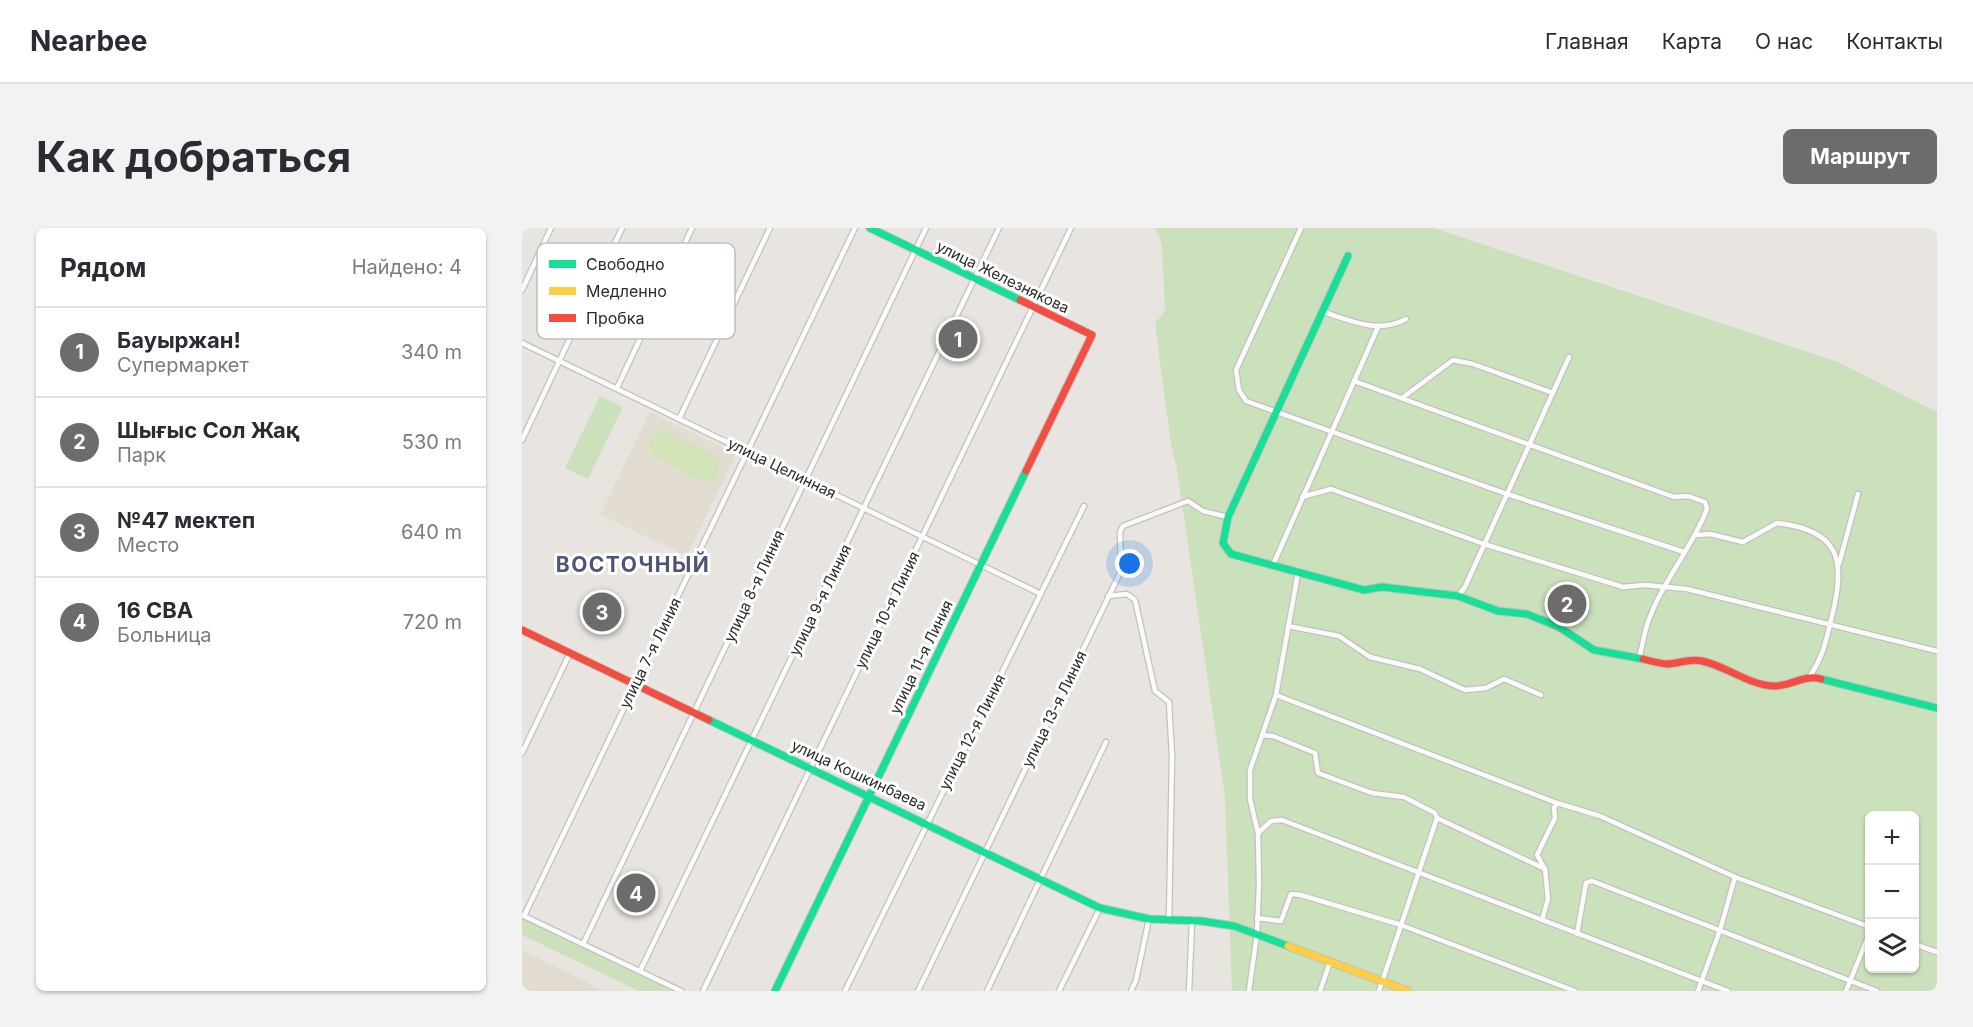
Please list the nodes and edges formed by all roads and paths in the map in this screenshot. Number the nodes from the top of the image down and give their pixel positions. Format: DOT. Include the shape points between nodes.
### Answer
graph roads {
  1 [pos="551,228"];
  2 [pos="622,228"];
  3 [pos="692,228"];
  4 [pos="770,228"];
  5 [pos="855,228"];
  6 [pos="870,228"];
  7 [pos="926,228"];
  8 [pos="999,228"];
  9 [pos="1071,228"];
  10 [pos="1300,228"];
  11 [pos="544,243"];
  12 [pos="615,243"];
  13 [pos="685,243"];
  14 [pos="916,250"];
  15 [pos="1348,256"];
  16 [pos="537,258"];
  17 [pos="975,279"];
  18 [pos="522,290"];
  19 [pos="735,301"];
  20 [pos="1033,306"];
  21 [pos="1324,312"];
  22 [pos="1406,319"];
  23 [pos="1378,327"];
  24 [pos="1092,335"];
  25 [pos="569,339"];
  26 [pos="640,339"];
  27 [pos="717,339"];
  28 [pos="522,343"];
  29 [pos="1569,357"];
  30 [pos="559,361"];
  31 [pos="1354,381"];
  32 [pos="617,388"];
  33 [pos="1553,393"];
  34 [pos="1402,398"];
  35 [pos="1277,412"];
  36 [pos="679,419"];
  37 [pos="1331,432"];
  38 [pos="522,440"];
  39 [pos="1530,444"];
  40 [pos="748,450"];
  41 [pos="804,479"];
  42 [pos="1507,494"];
  43 [pos="1858,494"];
  44 [pos="1302,497"];
  45 [pos="1084,506"];
  46 [pos="864,509"];
  47 [pos="1228,517"];
  48 [pos="922,536"];
  49 [pos="1697,536"];
  50 [pos="1484,544"];
  51 [pos="1684,552"];
  52 [pos="981,564"];
  53 [pos="1839,564"];
  54 [pos="1273,565"];
  55 [pos="1298,573"];
  56 [pos="1666,587"];
  57 [pos="1041,594"];
  58 [pos="1458,596"];
  59 [pos="1108,597"];
  60 [pos="1830,624"];
  61 [pos="1288,626"];
  62 [pos="522,630"];
  63 [pos="1937,651"];
  64 [pos="570,653"];
  65 [pos="1639,660"];
  66 [pos="1810,676"];
  67 [pos="636,684"];
  68 [pos="1276,695"];
  69 [pos="1541,695"];
  70 [pos="1937,708"];
  71 [pos="696,712"];
  72 [pos="1262,735"];
  73 [pos="753,740"];
  74 [pos="1106,742"];
  75 [pos="522,753"];
  76 [pos="811,767"];
  77 [pos="870,795"];
  78 [pos="1557,803"];
  79 [pos="1437,818"];
  80 [pos="927,822"];
  81 [pos="1258,833"];
  82 [pos="985,852"];
  83 [pos="1545,869"];
  84 [pos="1418,873"];
  85 [pos="1735,877"];
  86 [pos="1040,879"];
  87 [pos="1100,908"];
  88 [pos="523,915"];
  89 [pos="1257,918"];
  90 [pos="1149,919"];
  91 [pos="1542,920"];
  92 [pos="1169,921"];
  93 [pos="1192,922"];
  94 [pos="1401,925"];
  95 [pos="1865,927"];
  96 [pos="1720,930"];
  97 [pos="1257,934"];
  98 [pos="1577,934"];
  99 [pos="1865,940"];
  100 [pos="583,944"];
  101 [pos="1919,946"];
  102 [pos="1937,952"];
  103 [pos="1330,962"];
  104 [pos="640,972"];
  105 [pos="1702,980"];
  106 [pos="1382,981"];
  107 [pos="1850,981"];
  108 [pos="681,991"];
  109 [pos="703,991"];
  110 [pos="775,991"];
  111 [pos="845,991"];
  112 [pos="918,991"];
  113 [pos="987,991"];
  114 [pos="1059,991"];
  115 [pos="1131,991"];
  116 [pos="1189,991"];
  117 [pos="1249,991"];
  118 [pos="1320,991"];
  119 [pos="1378,991"];
  120 [pos="1408,991"];
  121 [pos="1575,991"];
  122 [pos="1698,991"];
  123 [pos="1728,991"];
  124 [pos="1846,991"];
  125 [pos="1877,991"];
  1 -- 11 [label="street"];
  2 -- 12 [label="street"];
  3 -- 13 [label="street"];
  4 -- 19 [label="street"];
  5 -- 40 [label="street, улица 7-я Линия"];
  6 -- 14 [label="street, улица Железнякова"];
  7 -- 14 [label="street, улица 8-я Линия"];
  8 -- 17 [label="street, улица 9-я Линия"];
  9 -- 20 [label="street, улица 10-я Линия"];
  10 -- 35 [label="street" via="1236,370 1239,390 1246,401"];
  14 -- 17 [label="street, улица Железнякова"];
  14 -- 41 [label="street, улица 8-я Линия"];
  15 -- 21 [label="street"];
  16 -- 18 [label="street"];
  17 -- 20 [label="street, улица Железнякова"];
  17 -- 46 [label="street, улица 9-я Линия"];
  20 -- 24 [label="street, улица Железнякова"];
  20 -- 48 [label="street, улица 10-я Линия"];
  21 -- 23 [label="street"];
  21 -- 35 [label="street"];
  22 -- 23 [label="street"];
  23 -- 31 [label="street"];
  24 -- 52 [label="street, улица 11-я Линия"];
  25 -- 30 [label="street"];
  26 -- 32 [label="street"];
  27 -- 36 [label="street"];
  28 -- 30 [label="street, улица Целинная"];
  29 -- 33 [label="street"];
  30 -- 32 [label="street, улица Целинная"];
  30 -- 38 [label="street"];
  31 -- 34 [label="street"];
  31 -- 37 [label="street"];
  32 -- 36 [label="street, улица Целинная"];
  33 -- 34 [label="street" via="1453,360"];
  33 -- 39 [label="street"];
  34 -- 39 [label="street"];
  35 -- 37 [label="street"];
  35 -- 47 [label="street"];
  36 -- 40 [label="street, улица Целинная"];
  37 -- 42 [label="street"];
  37 -- 44 [label="street"];
  39 -- 42 [label="street"];
  39 -- 49 [label="street" via="1674,497 1688,496 1705,502 1707,509"];
  40 -- 41 [label="street, улица Целинная"];
  40 -- 67 [label="street, улица 7-я Линия"];
  41 -- 46 [label="street, улица Целинная"];
  41 -- 71 [label="street, улица 8-я Линия"];
  42 -- 50 [label="street"];
  42 -- 51 [label="street"];
  43 -- 53 [label="street"];
  44 -- 50 [label="street" via="1331,489"];
  44 -- 54 [label="street"];
  45 -- 57 [label="street, улица 12-я Линия"];
  46 -- 48 [label="street, улица Целинная"];
  46 -- 73 [label="street, улица 9-я Линия"];
  47 -- 54 [label="street" via="1223,537 1225,549"];
  47 -- 59 [label="street, улица 13-я Линия" via="1203,511 1188,501 1123,526 1122,567"];
  48 -- 52 [label="street, улица Целинная"];
  48 -- 76 [label="street, улица 10-я Линия"];
  49 -- 51 [label="street"];
  49 -- 53 [label="street" via="1710,534 1743,542 1777,523 1796,525 1812,530 1830,544"];
  50 -- 56 [label="street" via="1623,587"];
  50 -- 58 [label="street"];
  51 -- 56 [label="street"];
  52 -- 57 [label="street, улица Целинная"];
  52 -- 77 [label="street, улица 11-я Линия"];
  53 -- 60 [label="street" via="1840,584"];
  54 -- 55 [label="street"];
  55 -- 58 [label="street" via="1364,590 1382,587"];
  55 -- 61 [label="street"];
  56 -- 60 [label="street"];
  56 -- 65 [label="street" via="1648,622"];
  57 -- 80 [label="street, улица 12-я Линия"];
  58 -- 65 [label="street" via="1548,623 1594,650"];
  59 -- 82 [label="street, улица 13-я Линия"];
  59 -- 92 [label="street" via="1127,594 1134,600 1155,691 1169,702"];
  60 -- 63 [label="street"];
  60 -- 66 [label="street" via="1824,656"];
  61 -- 68 [label="street"];
  61 -- 69 [label="street" via="1340,636 1370,657 1420,669 1465,690 1486,688 1504,679"];
  62 -- 64 [label="street, улица Кошкинбаева"];
  64 -- 67 [label="street, улица Кошкинбаева"];
  64 -- 75 [label="street"];
  65 -- 66 [label="street" via="1667,664 1691,659 1704,661 1739,677 1773,686"];
  66 -- 70 [label="street"];
  67 -- 71 [label="street, улица Кошкинбаева"];
  67 -- 88 [label="street, улица 7-я Линия"];
  68 -- 72 [label="street"];
  68 -- 78 [label="street"];
  71 -- 73 [label="street, улица Кошкинбаева"];
  71 -- 100 [label="street, улица 8-я Линия"];
  72 -- 79 [label="street" via="1315,753 1317,773 1372,793 1404,797 1435,813"];
  72 -- 81 [label="street" via="1250,770 1250,799"];
  73 -- 76 [label="street, улица Кошкинбаева"];
  73 -- 104 [label="street, улица 9-я Линия"];
  74 -- 86 [label="street"];
  76 -- 77 [label="street, улица Кошкинбаева"];
  76 -- 109 [label="street, улица 10-я Линия"];
  77 -- 80 [label="street, улица Кошкинбаева"];
  77 -- 110 [label="street, улица 11-я Линия"];
  78 -- 83 [label="street" via="1555,818 1537,855"];
  78 -- 85 [label="street" via="1600,816"];
  79 -- 83 [label="street"];
  79 -- 84 [label="street"];
  80 -- 82 [label="street, улица Кошкинбаева"];
  80 -- 111 [label="street, улица 12-я Линия"];
  81 -- 84 [label="street" via="1271,821 1282,820"];
  81 -- 89 [label="street"];
  82 -- 86 [label="street, улица Кошкинбаева"];
  82 -- 112 [label="street, улица 13-я Линия"];
  83 -- 91 [label="street" via="1548,899"];
  84 -- 91 [label="street"];
  84 -- 94 [label="street"];
  85 -- 95 [label="street"];
  85 -- 96 [label="street"];
  86 -- 87 [label="street, улица Кошкинбаева"];
  86 -- 113 [label="street"];
  87 -- 90 [label="street, улица Кошкинбаева"];
  87 -- 114 [label="street"];
  88 -- 100 [label="street"];
  89 -- 94 [label="street" via="1281,921 1291,894 1342,905"];
  89 -- 97 [label="street"];
  90 -- 92 [label="street, улица Кошкинбаева"];
  90 -- 115 [label="street"];
  91 -- 98 [label="street"];
  92 -- 93 [label="street, улица Кошкинбаева"];
  93 -- 97 [label="street, улица Кошкинбаева" via="1234,926"];
  93 -- 116 [label="street"];
  94 -- 106 [label="street"];
  94 -- 121 [label="street"];
  96 -- 98 [label="street" via="1592,881 1586,883"];
  96 -- 105 [label="street"];
  96 -- 107 [label="street"];
  97 -- 103 [label="street, улица Кошкинбаева"];
  97 -- 117 [label="street"];
  98 -- 105 [label="street"];
  99 -- 107 [label="street"];
  100 -- 104 [label="street"];
  101 -- 102 [label="street"];
  103 -- 106 [label="street, улица Кошкинбаева"];
  103 -- 118 [label="street"];
  104 -- 108 [label="street"];
  105 -- 122 [label="street"];
  105 -- 123 [label="street"];
  106 -- 119 [label="street"];
  106 -- 120 [label="street, улица Кошкинбаева"];
  107 -- 124 [label="street"];
  107 -- 125 [label="street"];
}
